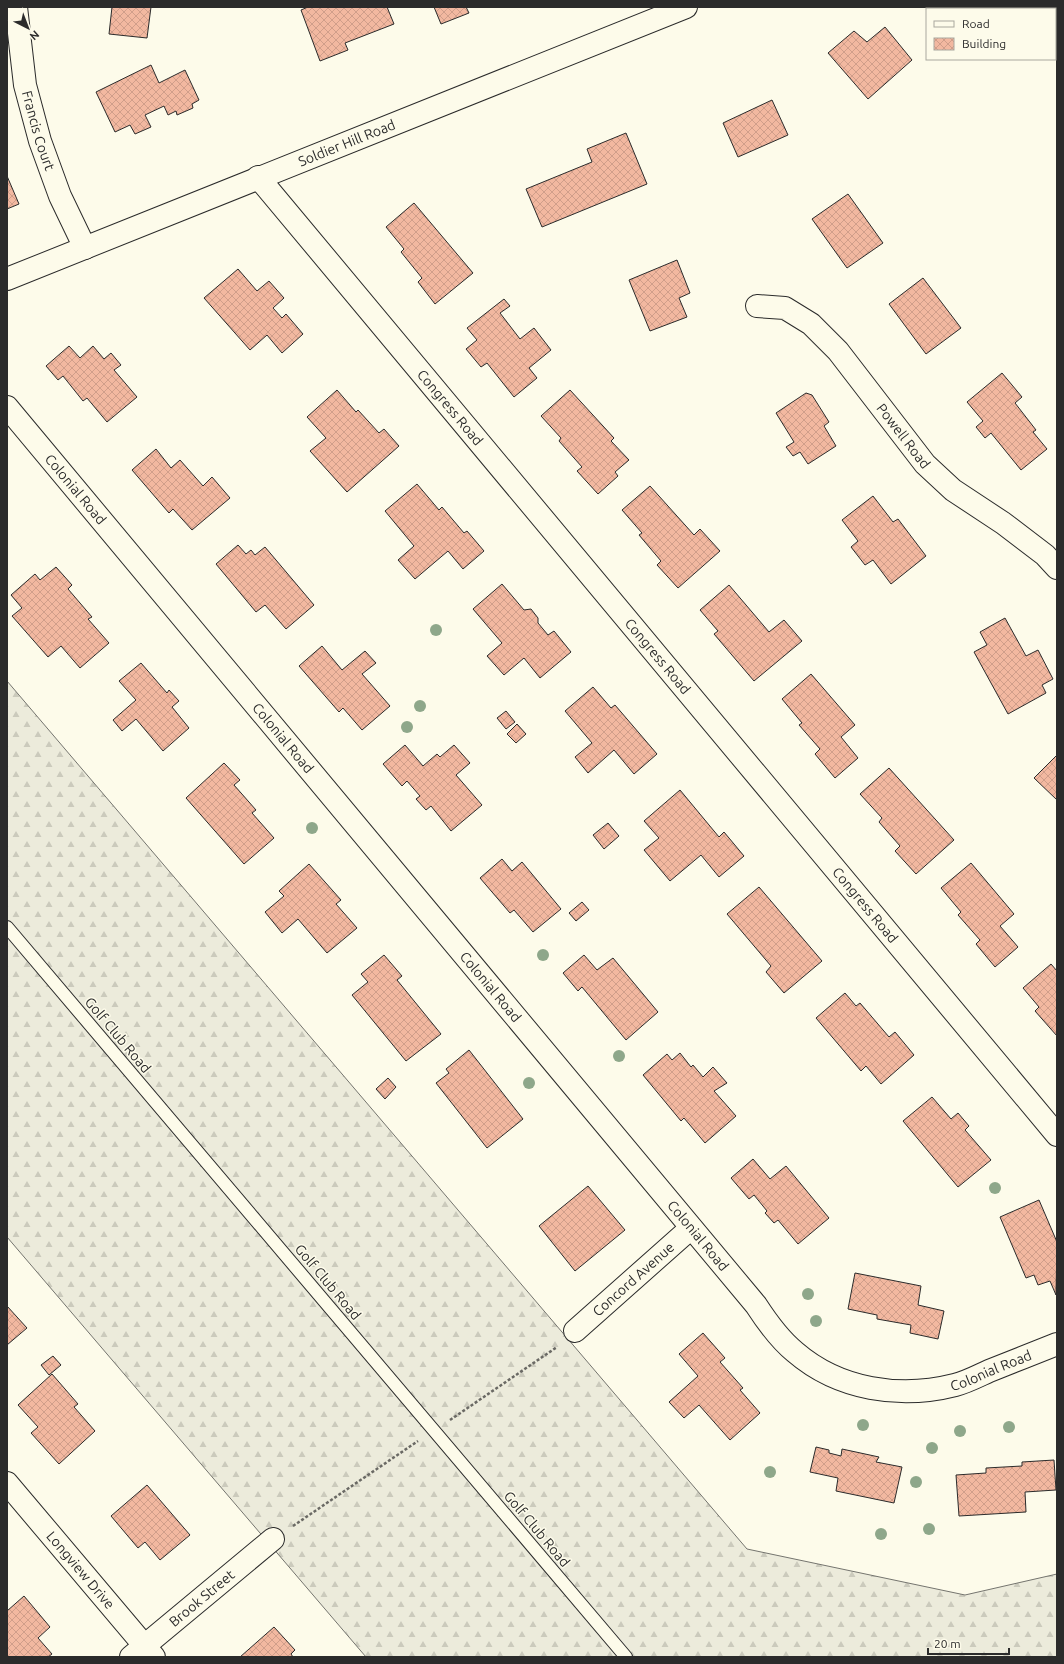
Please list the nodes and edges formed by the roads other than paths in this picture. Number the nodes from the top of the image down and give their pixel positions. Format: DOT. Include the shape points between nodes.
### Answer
graph roads {
  1 [pos="16,7"];
  2 [pos="686,7"];
  3 [pos="258,178"];
  4 [pos="85,248"];
  5 [pos="7,279"];
  6 [pos="757,306"];
  7 [pos="7,407"];
  8 [pos="1053,555"];
  9 [pos="7,927"];
  10 [pos="1057,1135"];
  11 [pos="691,1228"];
  12 [pos="575,1331"];
  13 [pos="1057,1344"];
  14 [pos="7,1483"];
  15 [pos="273,1540"];
  16 [pos="143,1653"];
  17 [pos="626,1657"];
  1 -- 4 [label="street, Francis Court" via="25,85 40,141 60,196"];
  2 -- 3 [label="street, Soldier Hill Road"];
  3 -- 4 [label="street, Soldier Hill Road"];
  3 -- 10 [label="street, Congress Road"];
  4 -- 5 [label="street, Soldier Hill Road"];
  6 -- 8 [label="street, Powell Road" via="785,308 811,324 838,351 925,464 953,490"];
  7 -- 11 [label="street, Colonial Road"];
  9 -- 17 [label="lane, Golf Club Road"];
  11 -- 12 [label="street, Concord Avenue"];
  11 -- 13 [label="street, Colonial Road" via="756,1305 772,1329 795,1352 822,1371 856,1385 885,1391 921,1392 956,1384"];
  14 -- 16 [label="street, Longview Drive"];
  15 -- 16 [label="street, Brook Street"];
}
